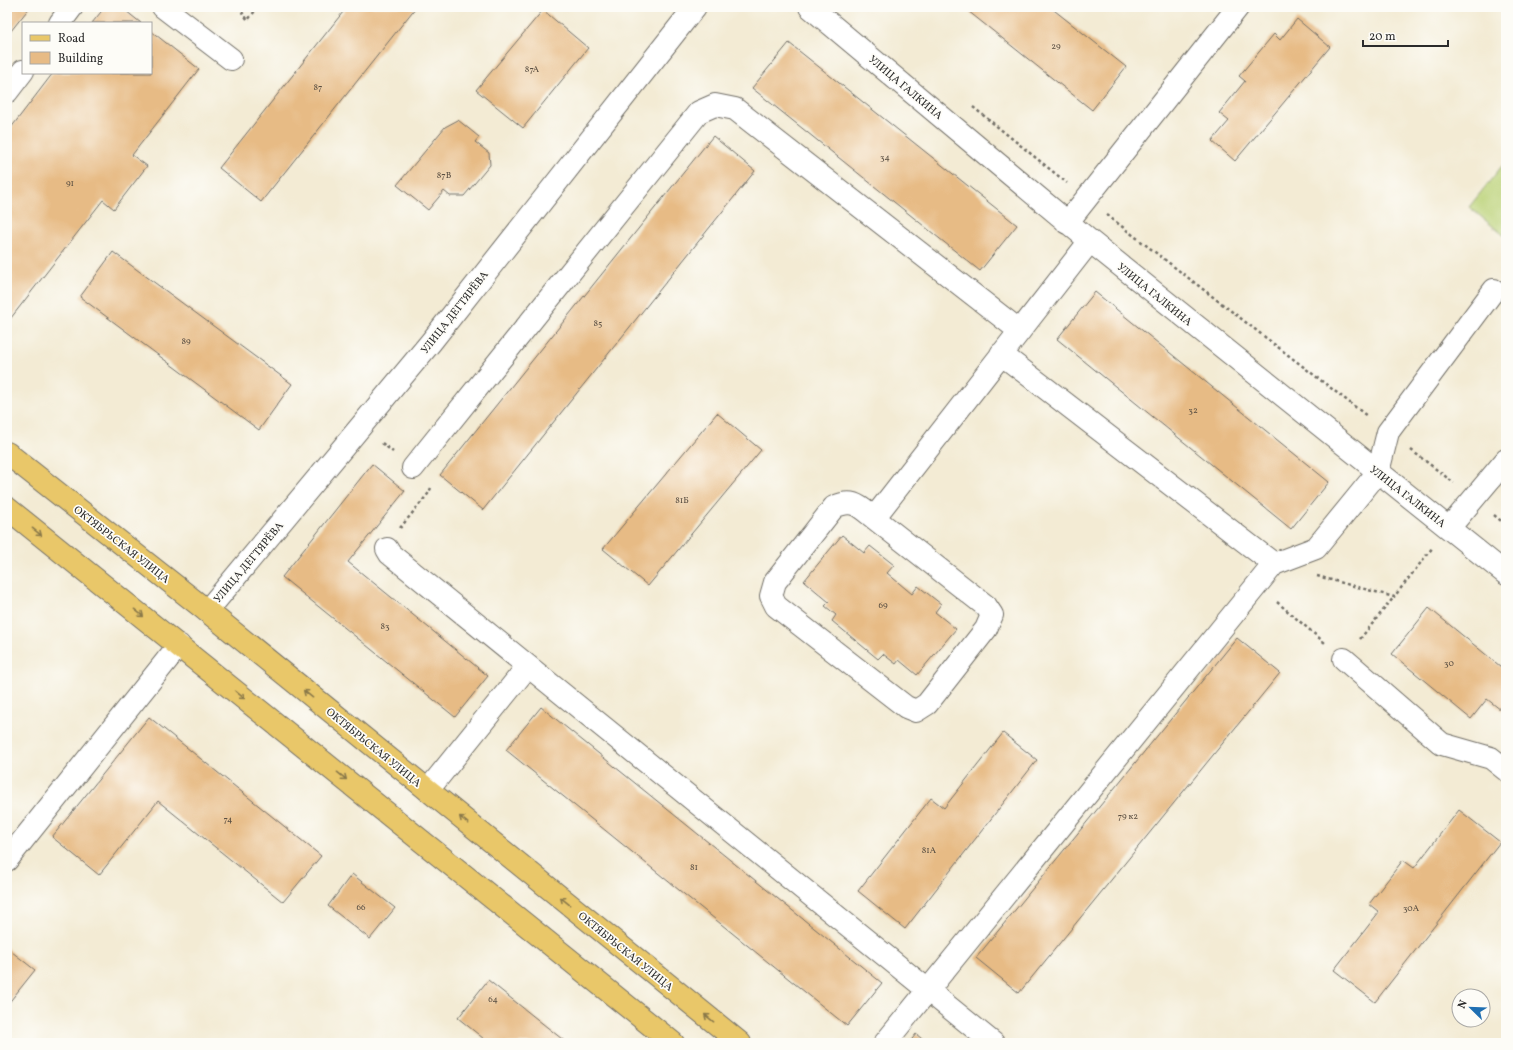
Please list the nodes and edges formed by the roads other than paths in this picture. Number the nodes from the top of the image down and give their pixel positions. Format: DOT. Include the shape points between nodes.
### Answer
graph roads {
  1 [pos="72,7"];
  2 [pos="162,7"];
  3 [pos="695,7"];
  4 [pos="810,7"];
  5 [pos="1238,7"];
  6 [pos="61,22"];
  7 [pos="231,59"];
  8 [pos="22,73"];
  9 [pos="7,92"];
  10 [pos="1067,223"];
  11 [pos="1090,241"];
  12 [pos="1494,290"];
  13 [pos="1020,331"];
  14 [pos="1001,354"];
  15 [pos="7,453"];
  16 [pos="1506,460"];
  17 [pos="413,468"];
  18 [pos="1378,472"];
  19 [pos="7,508"];
  20 [pos="874,518"];
  21 [pos="1449,528"];
  22 [pos="387,549"];
  23 [pos="1274,564"];
  24 [pos="1506,574"];
  25 [pos="207,611"];
  26 [pos="179,645"];
  27 [pos="1344,659"];
  28 [pos="528,666"];
  29 [pos="1506,770"];
  30 [pos="428,790"];
  31 [pos="7,860"];
  32 [pos="928,991"];
  33 [pos="673,1043"];
  34 [pos="740,1043"];
  35 [pos="885,1043"];
  36 [pos="993,1043"];
  1 -- 6 [label="street"];
  2 -- 7 [label="street"];
  3 -- 25 [label="street, УЛИЦА ДЕГТЯРЁВА" via="431,342"];
  4 -- 10 [label="street, УЛИЦА ГАЛКИНА"];
  5 -- 10 [label="street"];
  8 -- 9 [label="street"];
  10 -- 11 [label="street, УЛИЦА ГАЛКИНА"];
  11 -- 13 [label="street"];
  11 -- 18 [label="street, УЛИЦА ГАЛКИНА"];
  12 -- 18 [label="street" via="1388,432"];
  13 -- 14 [label="street"];
  13 -- 17 [label="street" via="735,108 715,106 699,112"];
  14 -- 20 [label="street"];
  14 -- 23 [label="street"];
  15 -- 25 [label="main road, ОКТЯБРЬСКАЯ УЛИЦА"];
  16 -- 21 [label="street"];
  18 -- 21 [label="street, УЛИЦА ГАЛКИНА"];
  18 -- 23 [label="street" via="1316,548"];
  19 -- 26 [label="main road, one-way"];
  20 -- 20 [label="street" via="986,606 992,615 986,629 927,704 916,711 906,707 776,606 771,596 775,582 834,507 844,502 855,503"];
  21 -- 24 [label="street, УЛИЦА ГАЛКИНА"];
  22 -- 28 [label="street"];
  23 -- 32 [label="street"];
  30 -- 25 [label="main road, ОКТЯБРЬСКАЯ УЛИЦА, one-way"];
  26 -- 31 [label="street"];
  26 -- 33 [label="main road, one-way"];
  27 -- 29 [label="street" via="1442,744 1491,758"];
  28 -- 30 [label="street"];
  28 -- 32 [label="street"];
  34 -- 30 [label="main road, ОКТЯБРЬСКАЯ УЛИЦА, one-way"];
  32 -- 35 [label="street"];
  32 -- 36 [label="street"];
}
